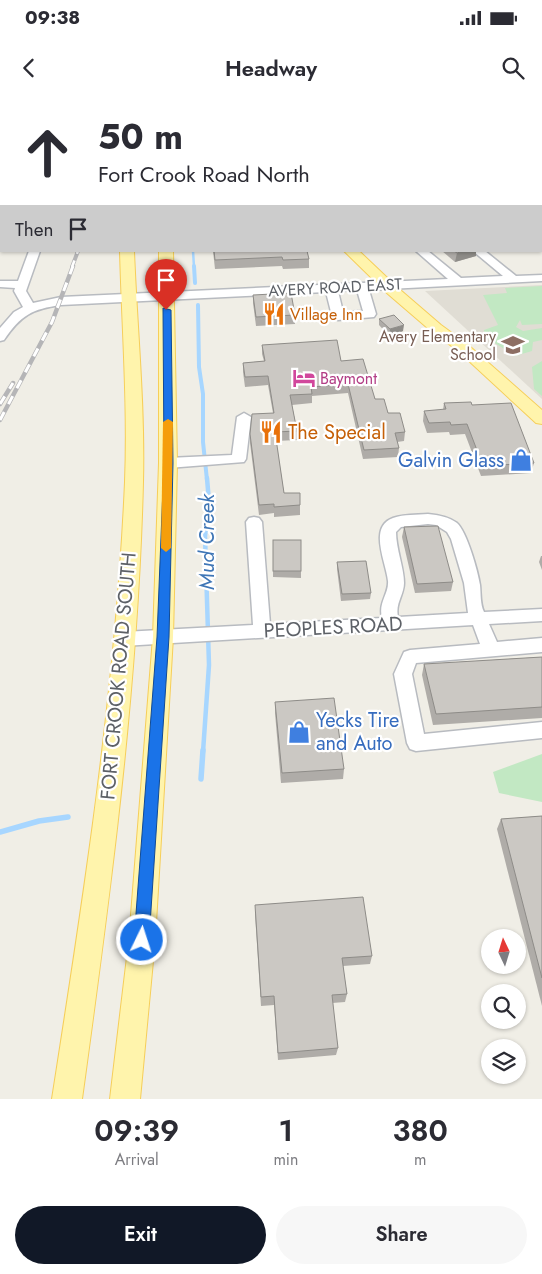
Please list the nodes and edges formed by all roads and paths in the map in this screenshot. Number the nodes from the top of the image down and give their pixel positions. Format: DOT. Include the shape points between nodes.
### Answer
graph roads {
  1 [pos="35,252"];
  2 [pos="128,252"];
  3 [pos="166,252"];
  4 [pos="352,252"];
  5 [pos="367,252"];
  6 [pos="422,252"];
  7 [pos="479,252"];
  8 [pos="542,278"];
  9 [pos="514,280"];
  10 [pos="458,282"];
  11 [pos="0,284"];
  12 [pos="402,284"];
  13 [pos="22,285"];
  14 [pos="386,285"];
  15 [pos="363,289"];
  16 [pos="332,291"];
  17 [pos="166,295"];
  18 [pos="128,296"];
  19 [pos="30,307"];
  20 [pos="0,337"];
  21 [pos="462,347"];
  22 [pos="244,417"];
  23 [pos="542,419"];
  24 [pos="168,463"];
  25 [pos="254,522"];
  26 [pos="542,615"];
  27 [pos="479,619"];
  28 [pos="392,624"];
  29 [pos="262,631"];
  30 [pos="163,637"];
  31 [pos="123,639"];
  32 [pos="540,647"];
  33 [pos="491,649"];
  34 [pos="542,730"];
  35 [pos="67,1099"];
  36 [pos="125,1099"];
  1 -- 13 [label="street"];
  2 -- 18 [label="main road, FORT CROOK ROAD SOUTH"];
  3 -- 17 [label="main road"];
  4 -- 14 [label="main road"];
  5 -- 12 [label="main road"];
  6 -- 10 [label="street"];
  7 -- 9 [label="street"];
  8 -- 9 [label="street, AVERY ROAD EAST"];
  9 -- 10 [label="street, AVERY ROAD EAST"];
  10 -- 12 [label="street, AVERY ROAD EAST"];
  11 -- 13 [label="street"];
  12 -- 14 [label="street, AVERY ROAD EAST"];
  12 -- 21 [label="main road" via="437,316"];
  13 -- 19 [label="street" via="20,291"];
  14 -- 15 [label="street, AVERY ROAD EAST"];
  14 -- 21 [label="main road"];
  15 -- 16 [label="street, AVERY ROAD EAST"];
  15 -- 16 [label="street" via="370,314 338,316"];
  16 -- 17 [label="street, AVERY ROAD EAST"];
  17 -- 18 [label="street, AVERY ROAD EAST"];
  17 -- 24 [label="main road"];
  18 -- 19 [label="street" via="61,301"];
  18 -- 31 [label="main road, FORT CROOK ROAD SOUTH" via="135,444"];
  19 -- 20 [label="street" via="12,319"];
  21 -- 23 [label="main road"];
  22 -- 24 [label="street" via="239,459"];
  24 -- 30 [label="main road"];
  25 -- 29 [label="street"];
  26 -- 27 [label="street, PEOPLES ROAD"];
  27 -- 28 [label="street, PEOPLES ROAD"];
  27 -- 28 [label="street" via="474,608 472,583 453,528 446,522 428,519 397,522 388,532 396,583 388,608"];
  27 -- 33 [label="street"];
  28 -- 29 [label="street, PEOPLES ROAD"];
  29 -- 30 [label="street, PEOPLES ROAD"];
  30 -- 31 [label="street, PEOPLES ROAD"];
  30 -- 36 [label="main road" via="142,940"];
  31 -- 35 [label="main road, FORT CROOK ROAD SOUTH" via="90,941"];
  32 -- 33 [label="street"];
  33 -- 34 [label="street" via="410,657 403,674 416,743"];
}
